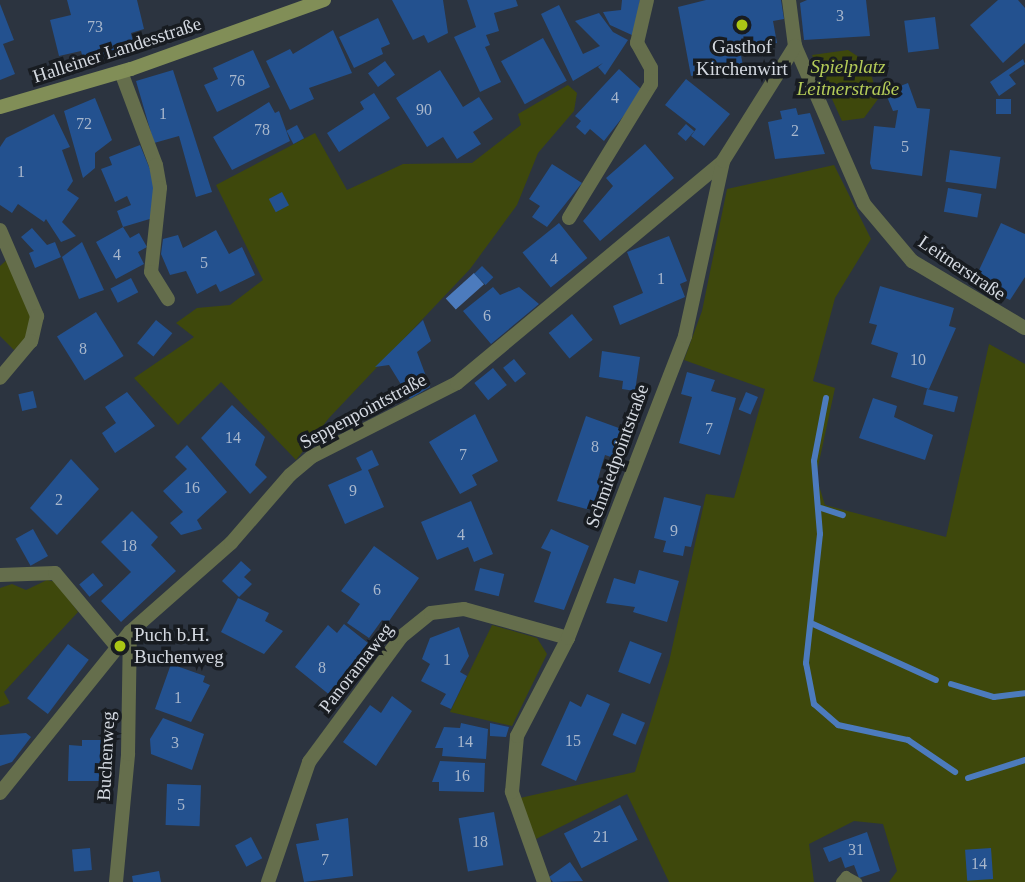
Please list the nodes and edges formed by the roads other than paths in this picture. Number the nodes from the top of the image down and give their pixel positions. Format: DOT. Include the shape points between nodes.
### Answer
graph roads {
  1 [pos="324,0"];
  2 [pos="647,0"];
  3 [pos="789,0"];
  4 [pos="795,46"];
  5 [pos="121,72"];
  6 [pos="0,107"];
  7 [pos="723,161"];
  8 [pos="569,218"];
  9 [pos="0,230"];
  10 [pos="168,299"];
  11 [pos="1025,328"];
  12 [pos="0,378"];
  13 [pos="0,575"];
  14 [pos="130,632"];
  15 [pos="568,638"];
  16 [pos="117,647"];
  17 [pos="0,793"];
  18 [pos="116,882"];
  19 [pos="268,882"];
  20 [pos="544,882"];
  21 [pos="841,882"];
  22 [pos="857,882"];
  1 -- 5 [label="main road, Halleiner Landesstraße"];
  2 -- 8 [label="street" via="638,43 651,68 651,83"];
  3 -- 4 [label="street, Leitnerstraße"];
  4 -- 7 [label="street, Schmiedpointstraße"];
  4 -- 11 [label="street, Leitnerstraße" via="864,204 890,240 958,292"];
  5 -- 6 [label="main road, Halleiner Landesstraße"];
  5 -- 10 [label="street" via="156,165 160,188 151,272"];
  7 -- 14 [label="street, Seppenpointstraße" via="457,383 313,456 289,475 231,544"];
  7 -- 15 [label="street, Schmiedpointstraße" via="684,336"];
  9 -- 12 [label="street" via="37,316 31,341"];
  13 -- 16 [label="street" via="55,573"];
  14 -- 16 [label="street, Seppenpointstraße"];
  14 -- 18 [label="street, Buchenweg" via="128,754"];
  15 -- 19 [label="street, Panoramaweg" via="464,609 431,613 401,637 309,762"];
  15 -- 20 [label="street, Schmiedpointstraße" via="530,705 511,765 520,824"];
  16 -- 17 [label="street, Seppenpointstraße"];
  21 -- 22 [label="lane" via="846,876"];
}
